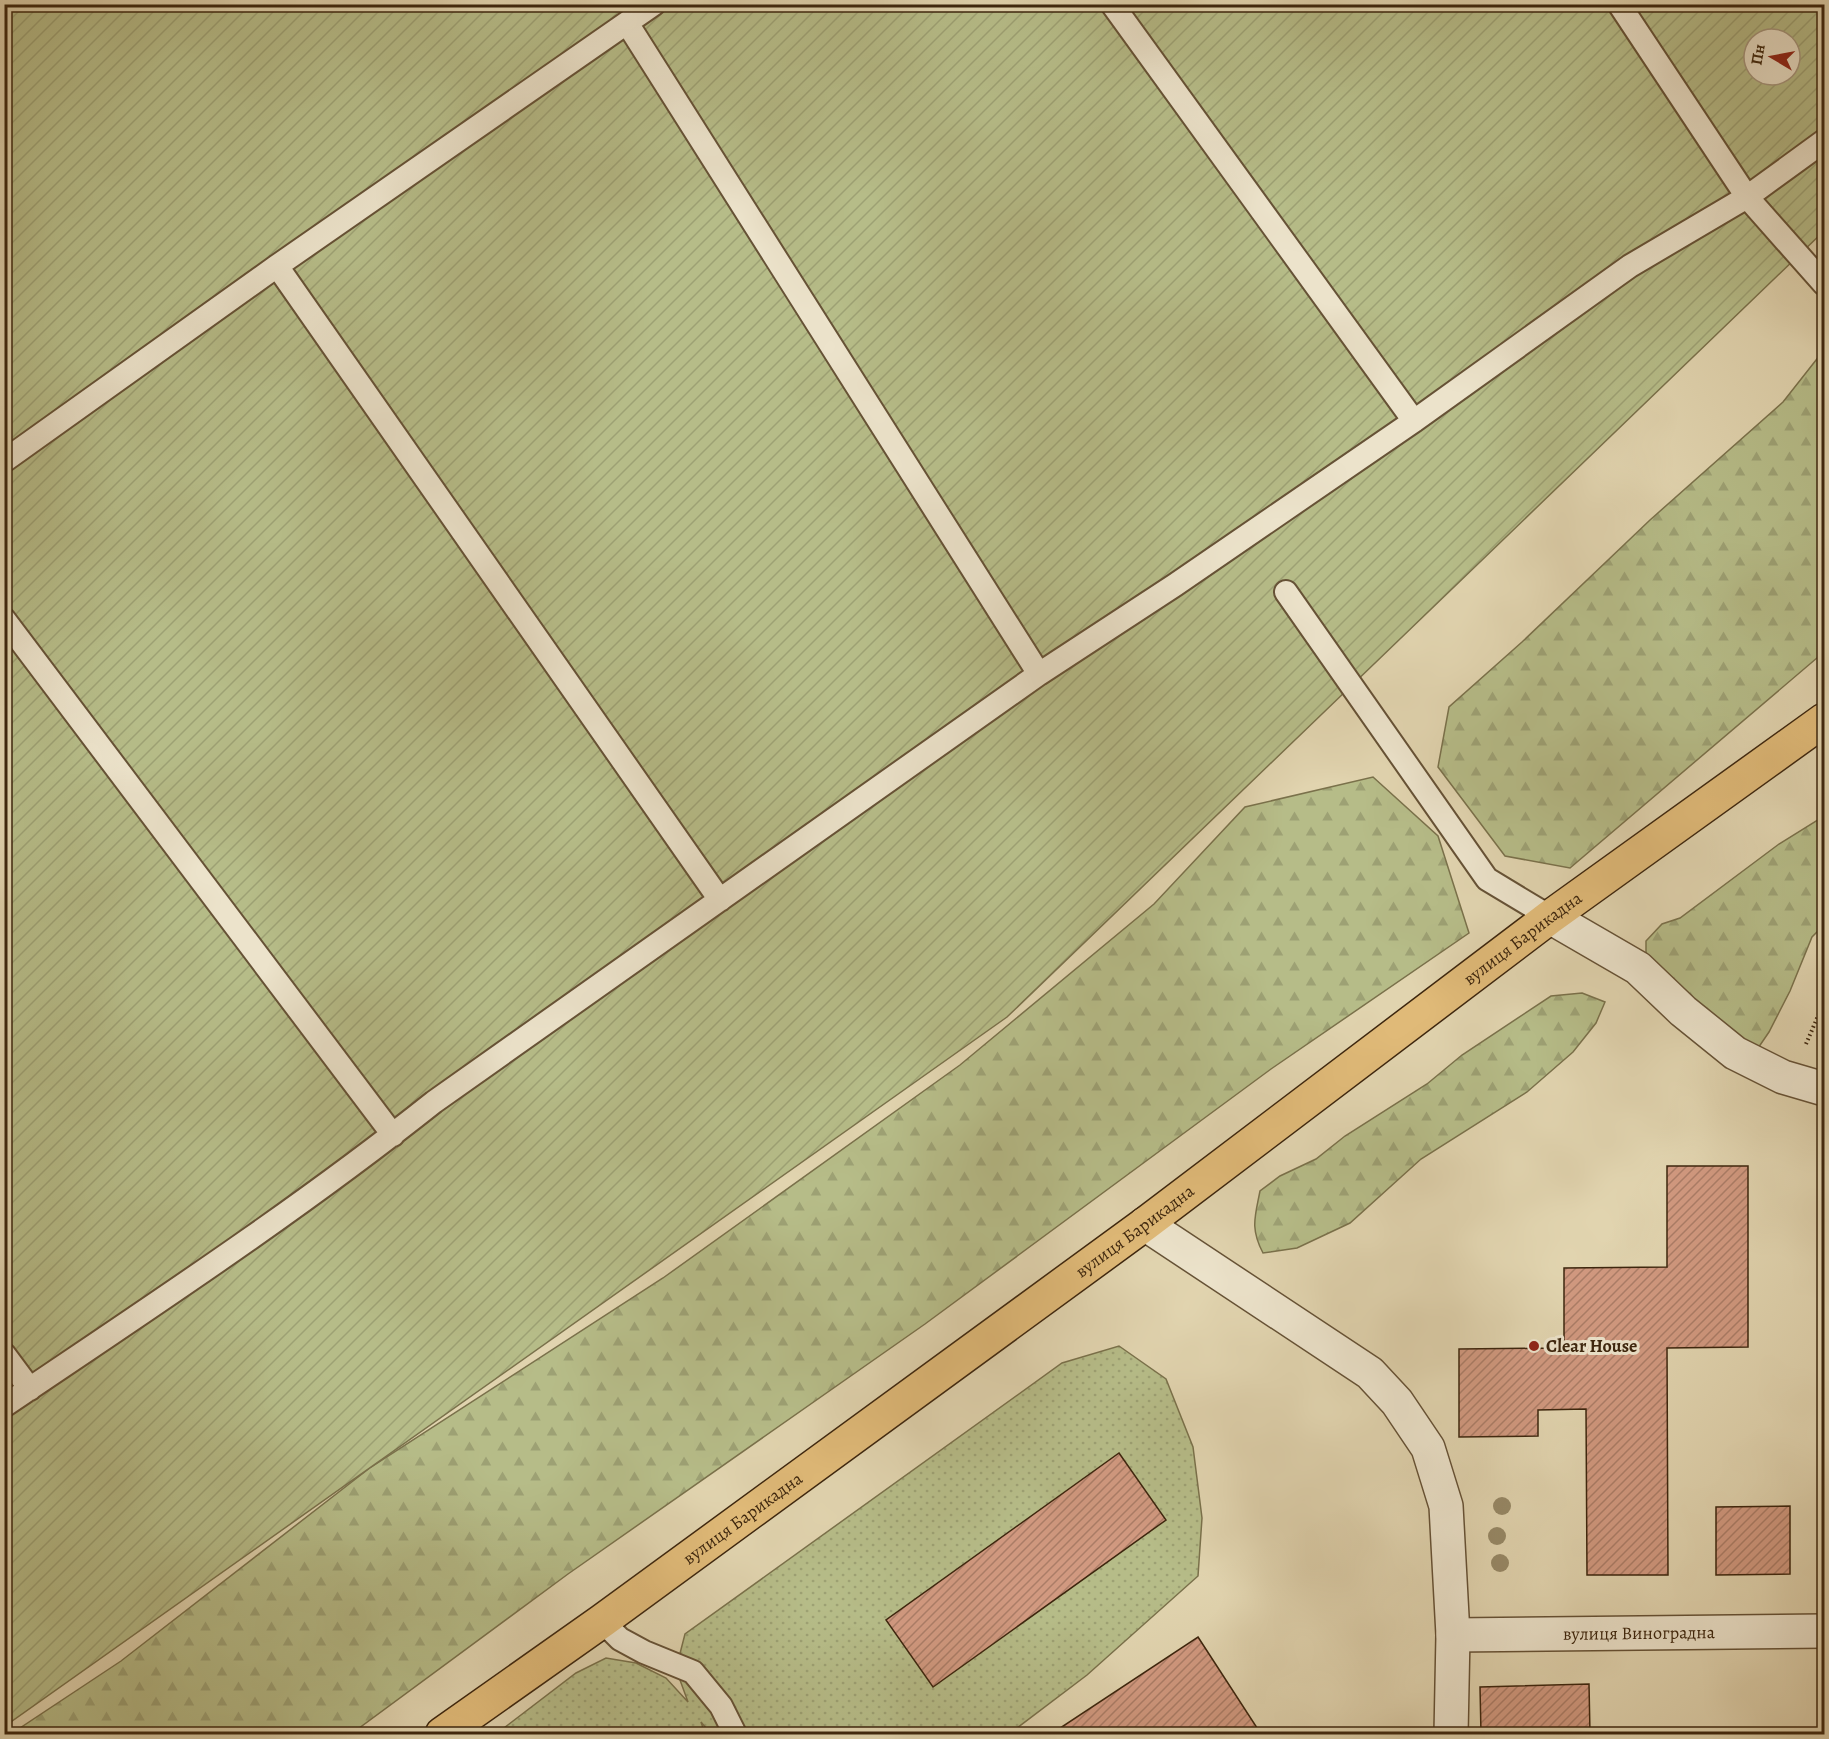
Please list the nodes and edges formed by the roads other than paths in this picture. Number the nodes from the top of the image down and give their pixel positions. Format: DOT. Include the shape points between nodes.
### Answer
graph roads {
  1 [pos="654,4"];
  2 [pos="1112,4"];
  3 [pos="1619,4"];
  4 [pos="627,23"];
  5 [pos="1824,141"];
  6 [pos="1747,197"];
  7 [pos="277,266"];
  8 [pos="1824,284"];
  9 [pos="1414,420"];
  10 [pos="4,460"];
  11 [pos="1286,592"];
  12 [pos="4,619"];
  13 [pos="1039,674"];
  14 [pos="1824,720"];
  15 [pos="720,900"];
  16 [pos="1550,917"];
  17 [pos="1824,1089"];
  18 [pos="393,1135"];
  19 [pos="1145,1224"];
  20 [pos="4,1354"];
  21 [pos="30,1389"];
  22 [pos="4,1406"];
  23 [pos="602,1621"];
  24 [pos="1824,1631"];
  25 [pos="1453,1635"];
  26 [pos="442,1734"];
  27 [pos="735,1734"];
  28 [pos="1450,1734"];
  1 -- 4 [label="lane"];
  2 -- 9 [label="lane"];
  3 -- 6 [label="lane"];
  4 -- 7 [label="lane"];
  4 -- 13 [label="lane"];
  5 -- 6 [label="lane"];
  6 -- 8 [label="lane"];
  6 -- 9 [label="lane" via="1630,266"];
  7 -- 10 [label="lane"];
  7 -- 15 [label="lane"];
  9 -- 13 [label="lane"];
  11 -- 16 [label="lane" via="1487,879"];
  12 -- 18 [label="lane"];
  13 -- 15 [label="lane"];
  14 -- 16 [label="main road, вулиця Барикадна"];
  15 -- 18 [label="lane"];
  16 -- 17 [label="street" via="1638,968 1734,1053 1783,1077"];
  16 -- 19 [label="main road, вулиця Барикадна"];
  18 -- 21 [label="lane"];
  19 -- 23 [label="main road, вулиця Барикадна"];
  19 -- 25 [label="street" via="1370,1372 1397,1402 1428,1448 1446,1506"];
  20 -- 21 [label="lane"];
  21 -- 22 [label="lane"];
  23 -- 26 [label="main road, вулиця Барикадна"];
  23 -- 27 [label="lane" via="620,1640 693,1672 721,1706"];
  24 -- 25 [label="street, вулиця Виноградна"];
  25 -- 28 [label="street"];
}
